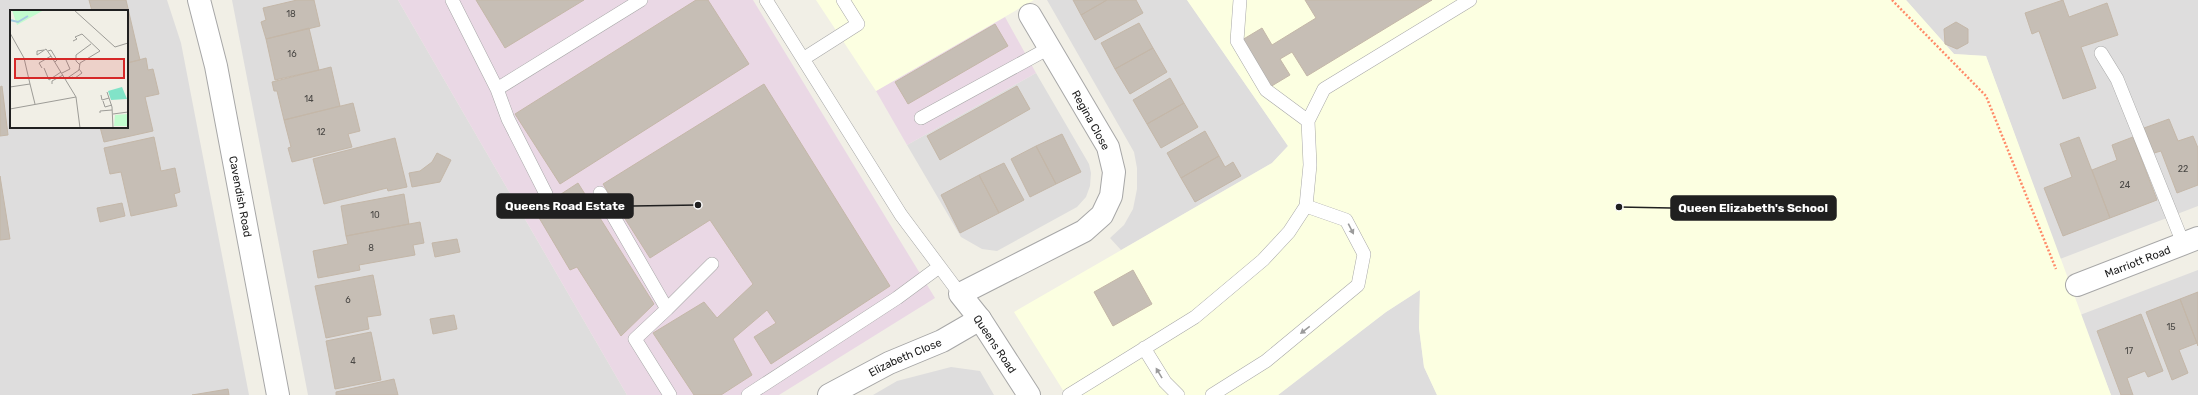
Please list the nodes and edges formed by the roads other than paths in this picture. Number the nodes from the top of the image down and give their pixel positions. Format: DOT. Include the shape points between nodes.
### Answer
graph roads {
  1 [pos="199,0"];
  2 [pos="452,0"];
  3 [pos="641,0"];
  4 [pos="766,0"];
  5 [pos="843,0"];
  6 [pos="1240,0"];
  7 [pos="1470,0"];
  8 [pos="1030,15"];
  9 [pos="1049,48"];
  10 [pos="2101,53"];
  11 [pos="803,59"];
  12 [pos="497,89"];
  13 [pos="921,118"];
  14 [pos="1308,121"];
  15 [pos="600,193"];
  16 [pos="546,194"];
  17 [pos="1306,206"];
  18 [pos="2191,241"];
  19 [pos="712,264"];
  20 [pos="939,267"];
  21 [pos="2077,285"];
  22 [pos="960,294"];
  23 [pos="667,309"];
  24 [pos="980,319"];
  25 [pos="1144,348"];
  26 [pos="278,395"];
  27 [pos="670,395"];
  28 [pos="748,395"];
  29 [pos="829,395"];
  30 [pos="1029,395"];
  31 [pos="1068,395"];
  32 [pos="1178,395"];
  33 [pos="1212,395"];
  1 -- 26 [label="street, Cavendish Road" via="216,66"];
  2 -- 12 [label="lane"];
  3 -- 12 [label="lane"];
  4 -- 11 [label="lane"];
  5 -- 11 [label="lane" via="858,24"];
  6 -- 14 [label="lane" via="1237,41 1266,90"];
  7 -- 14 [label="lane" via="1324,89"];
  8 -- 9 [label="street, Regina Close"];
  9 -- 13 [label="lane"];
  9 -- 22 [label="street, Regina Close" via="1108,147 1114,172 1111,196 1102,215 1084,231"];
  10 -- 18 [label="lane" via="2117,79"];
  11 -- 20 [label="lane" via="901,215"];
  12 -- 16 [label="lane" via="508,119"];
  14 -- 17 [label="lane" via="1310,165"];
  15 -- 23 [label="lane"];
  17 -- 25 [label="lane" via="1289,232 1263,260 1195,317"];
  17 -- 33 [label="lane, one-way" via="1346,220 1364,254 1358,285 1266,361"];
  18 -- 21 [label="street, Marriott Road"];
  19 -- 23 [label="lane"];
  20 -- 22 [label="lane"];
  20 -- 28 [label="lane" via="897,298"];
  22 -- 24 [label="street, Queens Road"];
  23 -- 27 [label="lane" via="635,339"];
  24 -- 29 [label="street, Elizabeth Close" via="942,341 889,363"];
  24 -- 30 [label="street, Queens Road"];
  25 -- 31 [label="lane"];
  32 -- 25 [label="lane, one-way" via="1165,382"];
}
